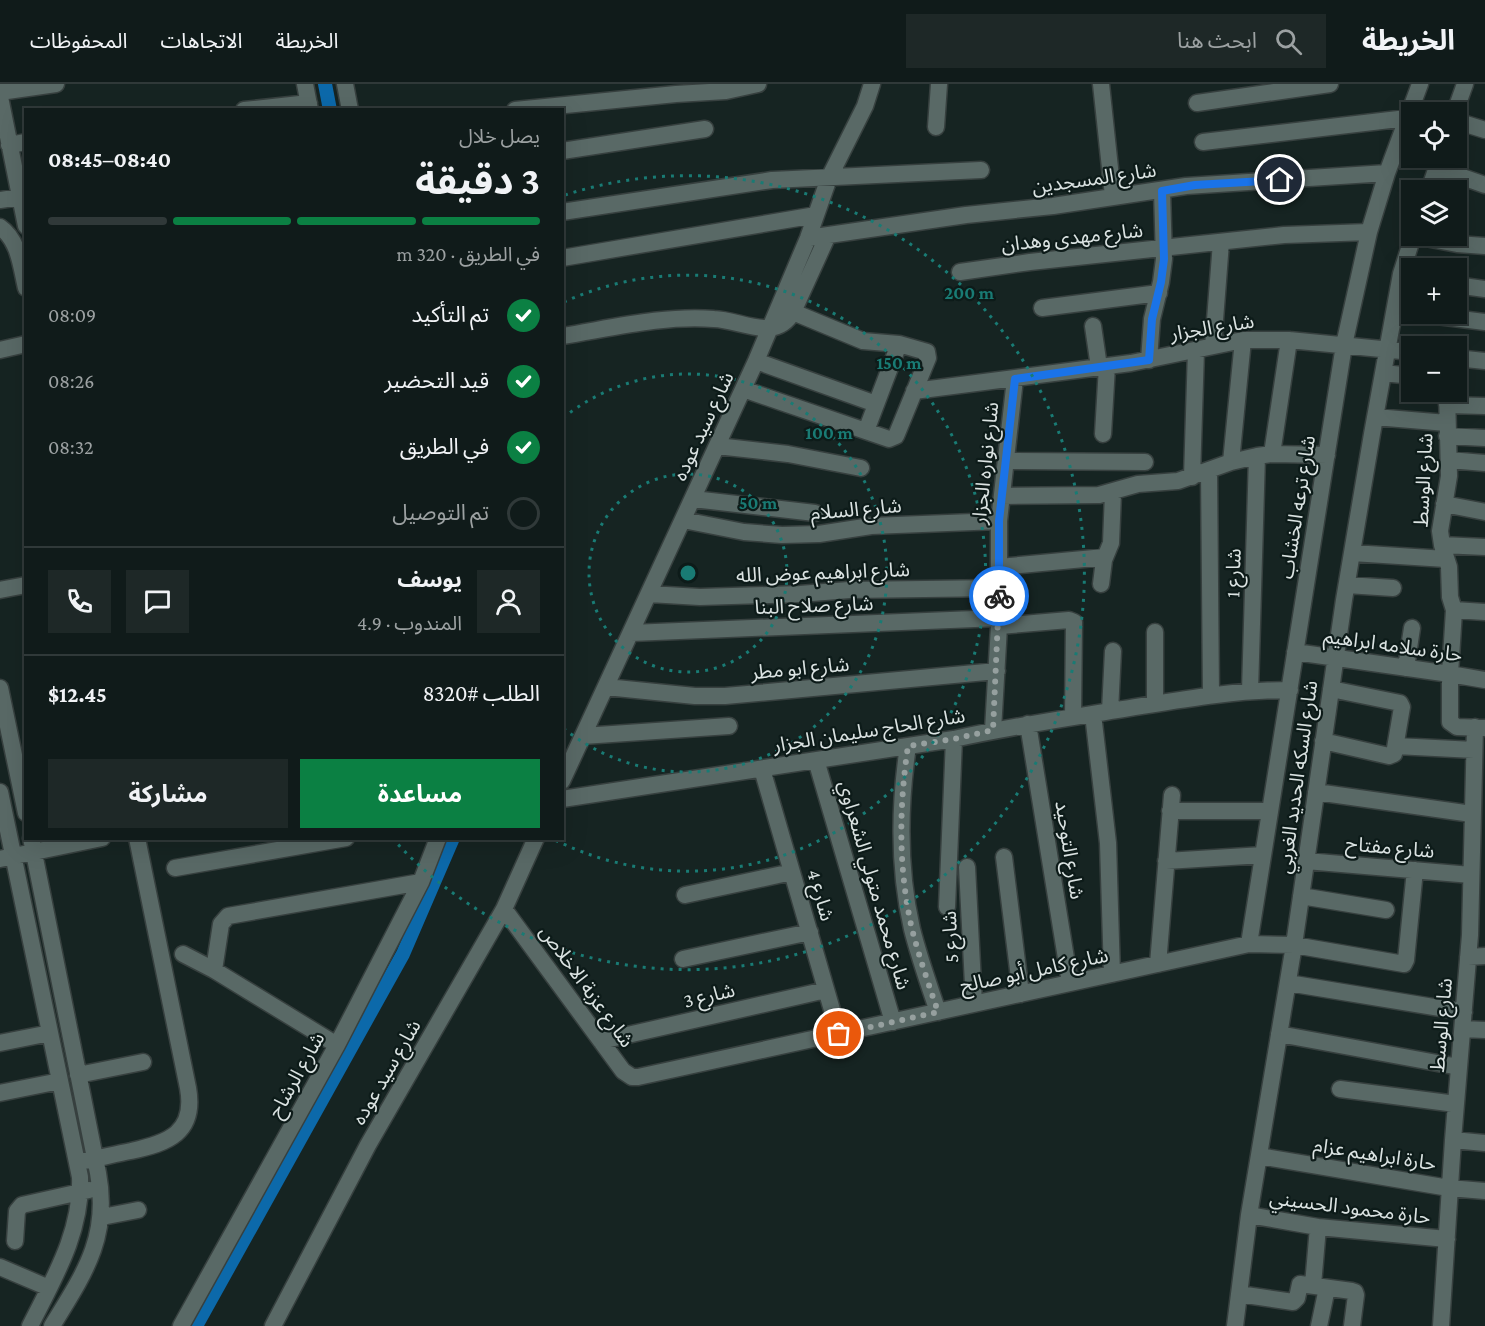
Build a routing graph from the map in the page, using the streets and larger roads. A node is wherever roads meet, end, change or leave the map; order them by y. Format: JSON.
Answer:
{"nodes":[{"id":1,"x":56,"y":84,"type":"edge"},
{"id":2,"x":305,"y":84,"type":"edge"},
{"id":3,"x":345,"y":84,"type":"edge"},
{"id":4,"x":758,"y":84,"type":"edge"},
{"id":5,"x":873,"y":84,"type":"edge"},
{"id":6,"x":939,"y":84,"type":"edge"},
{"id":7,"x":1101,"y":84,"type":"edge"},
{"id":8,"x":1330,"y":84,"type":"edge"},
{"id":9,"x":1420,"y":84,"type":"edge"},
{"id":10,"x":1465,"y":84,"type":"edge"},
{"id":11,"x":0,"y":92,"type":"edge"},
{"id":12,"x":0,"y":97,"type":"edge"},
{"id":13,"x":1417,"y":102,"type":"edge"},
{"id":14,"x":1459,"y":102,"type":"edge"},
{"id":15,"x":1197,"y":103,"type":"dead end"},
{"id":16,"x":310,"y":106,"type":"edge"},
{"id":17,"x":277,"y":108,"type":"edge"},
{"id":18,"x":350,"y":108,"type":"edge"},
{"id":19,"x":534,"y":108,"type":"edge"},
{"id":20,"x":1401,"y":115,"type":"edge"},
{"id":21,"x":1467,"y":124,"type":"edge"},
{"id":22,"x":936,"y":128,"type":"dead end"},
{"id":23,"x":705,"y":129,"type":"dead end"},
{"id":24,"x":1485,"y":130,"type":"edge"},
{"id":25,"x":1203,"y":142,"type":"dead end"},
{"id":26,"x":1401,"y":143,"type":"edge"},
{"id":27,"x":17,"y":144,"type":"edge"},
{"id":28,"x":564,"y":151,"type":"edge"},
{"id":29,"x":1449,"y":168,"type":"edge"},
{"id":30,"x":981,"y":170,"type":"dead end"},
{"id":31,"x":1387,"y":173,"type":"junction"},
{"id":32,"x":829,"y":178,"type":"junction"},
{"id":33,"x":1485,"y":185,"type":"edge"},
{"id":34,"x":1162,"y":191,"type":"junction"},
{"id":35,"x":23,"y":196,"type":"edge"},
{"id":36,"x":1113,"y":196,"type":"junction"},
{"id":37,"x":0,"y":200,"type":"edge"},
{"id":38,"x":564,"y":212,"type":"edge"},
{"id":39,"x":816,"y":215,"type":"junction"},
{"id":40,"x":0,"y":227,"type":"edge"},
{"id":41,"x":1369,"y":232,"type":"junction"},
{"id":42,"x":828,"y":235,"type":"junction"},
{"id":43,"x":808,"y":238,"type":"junction"},
{"id":44,"x":1221,"y":242,"type":"junction"},
{"id":45,"x":1467,"y":245,"type":"edge"},
{"id":46,"x":1485,"y":246,"type":"edge"},
{"id":47,"x":1165,"y":248,"type":"junction"},
{"id":48,"x":564,"y":258,"type":"edge"},
{"id":49,"x":960,"y":272,"type":"dead end"},
{"id":50,"x":24,"y":279,"type":"edge"},
{"id":51,"x":1467,"y":287,"type":"edge"},
{"id":52,"x":1485,"y":289,"type":"edge"},
{"id":53,"x":1401,"y":290,"type":"edge"},
{"id":54,"x":1159,"y":294,"type":"junction"},
{"id":55,"x":1042,"y":308,"type":"dead end"},
{"id":56,"x":1394,"y":310,"type":"junction"},
{"id":57,"x":1401,"y":311,"type":"edge"},
{"id":58,"x":793,"y":312,"type":"junction"},
{"id":59,"x":1467,"y":320,"type":"edge"},
{"id":60,"x":1485,"y":322,"type":"edge"},
{"id":61,"x":1093,"y":326,"type":"dead end"},
{"id":62,"x":769,"y":330,"type":"junction"},
{"id":63,"x":564,"y":336,"type":"edge"},
{"id":64,"x":1243,"y":340,"type":"junction"},
{"id":65,"x":1289,"y":340,"type":"junction"},
{"id":66,"x":24,"y":344,"type":"edge"},
{"id":67,"x":899,"y":344,"type":"junction"},
{"id":68,"x":1344,"y":345,"type":"junction"},
{"id":69,"x":1213,"y":346,"type":"junction"},
{"id":70,"x":1387,"y":349,"type":"junction"},
{"id":71,"x":0,"y":350,"type":"edge"},
{"id":72,"x":1196,"y":350,"type":"junction"},
{"id":73,"x":1401,"y":351,"type":"edge"},
{"id":74,"x":1467,"y":359,"type":"edge"},
{"id":75,"x":1149,"y":360,"type":"junction"},
{"id":76,"x":756,"y":361,"type":"junction"},
{"id":77,"x":1485,"y":361,"type":"edge"},
{"id":78,"x":1103,"y":367,"type":"junction"},
{"id":79,"x":1383,"y":373,"type":"junction"},
{"id":80,"x":1401,"y":375,"type":"edge"},
{"id":81,"x":1015,"y":379,"type":"junction"},
{"id":82,"x":744,"y":389,"type":"junction"},
{"id":83,"x":914,"y":391,"type":"junction"},
{"id":84,"x":1447,"y":402,"type":"edge"},
{"id":85,"x":1466,"y":402,"type":"edge"},
{"id":86,"x":876,"y":404,"type":"junction"},
{"id":87,"x":1485,"y":406,"type":"edge"},
{"id":88,"x":1375,"y":417,"type":"junction"},
{"id":89,"x":1447,"y":429,"type":"junction"},
{"id":90,"x":866,"y":431,"type":"junction"},
{"id":91,"x":1103,"y":434,"type":"dead end"},
{"id":92,"x":1485,"y":438,"type":"edge"},
{"id":93,"x":717,"y":446,"type":"junction"},
{"id":94,"x":1264,"y":455,"type":"junction"},
{"id":95,"x":1327,"y":455,"type":"junction"},
{"id":96,"x":1449,"y":460,"type":"junction"},
{"id":97,"x":1006,"y":461,"type":"junction"},
{"id":98,"x":1145,"y":462,"type":"dead end"},
{"id":99,"x":1231,"y":462,"type":"junction"},
{"id":100,"x":1485,"y":463,"type":"edge"},
{"id":101,"x":861,"y":468,"type":"dead end"},
{"id":102,"x":1209,"y":470,"type":"junction"},
{"id":103,"x":1192,"y":477,"type":"junction"},
{"id":104,"x":1113,"y":493,"type":"junction"},
{"id":105,"x":1002,"y":496,"type":"junction"},
{"id":106,"x":693,"y":499,"type":"junction"},
{"id":107,"x":1444,"y":504,"type":"junction"},
{"id":108,"x":1485,"y":512,"type":"edge"},
{"id":109,"x":815,"y":513,"type":"dead end"},
{"id":110,"x":683,"y":520,"type":"junction"},
{"id":111,"x":999,"y":521,"type":"junction"},
{"id":112,"x":1485,"y":547,"type":"edge"},
{"id":113,"x":1444,"y":552,"type":"junction"},
{"id":114,"x":1352,"y":553,"type":"junction"},
{"id":115,"x":1105,"y":557,"type":"junction"},
{"id":116,"x":999,"y":567,"type":"junction"},
{"id":117,"x":1101,"y":584,"type":"dead end"},
{"id":118,"x":24,"y":585,"type":"edge"},
{"id":119,"x":1347,"y":585,"type":"junction"},
{"id":120,"x":999,"y":588,"type":"junction"},
{"id":121,"x":1393,"y":588,"type":"dead end"},
{"id":122,"x":0,"y":590,"type":"edge"},
{"id":123,"x":649,"y":594,"type":"junction"},
{"id":124,"x":1454,"y":610,"type":"junction"},
{"id":125,"x":1485,"y":612,"type":"edge"},
{"id":126,"x":999,"y":622,"type":"junction"},
{"id":127,"x":1412,"y":628,"type":"dead end"},
{"id":128,"x":1155,"y":632,"type":"dead end"},
{"id":129,"x":631,"y":633,"type":"junction"},
{"id":130,"x":1113,"y":651,"type":"dead end"},
{"id":131,"x":1295,"y":652,"type":"junction"},
{"id":132,"x":1336,"y":658,"type":"junction"},
{"id":133,"x":1406,"y":668,"type":"junction"},
{"id":134,"x":997,"y":671,"type":"junction"},
{"id":135,"x":1450,"y":674,"type":"junction"},
{"id":136,"x":1485,"y":680,"type":"edge"},
{"id":137,"x":606,"y":687,"type":"junction"},
{"id":138,"x":0,"y":688,"type":"edge"},
{"id":139,"x":1331,"y":688,"type":"junction"},
{"id":140,"x":1290,"y":690,"type":"junction"},
{"id":141,"x":1250,"y":691,"type":"junction"},
{"id":142,"x":1211,"y":695,"type":"junction"},
{"id":143,"x":1155,"y":704,"type":"junction"},
{"id":144,"x":1110,"y":711,"type":"junction"},
{"id":145,"x":1093,"y":714,"type":"junction"},
{"id":146,"x":1072,"y":717,"type":"junction"},
{"id":147,"x":1028,"y":724,"type":"junction"},
{"id":148,"x":729,"y":726,"type":"dead end"},
{"id":149,"x":1480,"y":727,"type":"edge"},
{"id":150,"x":993,"y":730,"type":"junction"},
{"id":151,"x":583,"y":736,"type":"junction"},
{"id":152,"x":954,"y":739,"type":"junction"},
{"id":153,"x":1323,"y":741,"type":"junction"},
{"id":154,"x":908,"y":746,"type":"junction"},
{"id":155,"x":1396,"y":746,"type":"junction"},
{"id":156,"x":1474,"y":750,"type":"junction"},
{"id":157,"x":816,"y":760,"type":"junction"},
{"id":158,"x":762,"y":769,"type":"junction"},
{"id":159,"x":14,"y":770,"type":"edge"},
{"id":160,"x":564,"y":777,"type":"edge"},
{"id":161,"x":0,"y":792,"type":"edge"},
{"id":162,"x":1316,"y":792,"type":"junction"},
{"id":163,"x":564,"y":799,"type":"edge"},
{"id":164,"x":24,"y":806,"type":"edge"},
{"id":165,"x":1270,"y":811,"type":"junction"},
{"id":166,"x":1472,"y":814,"type":"junction"},
{"id":167,"x":82,"y":840,"type":"edge"},
{"id":168,"x":138,"y":840,"type":"edge"},
{"id":169,"x":335,"y":840,"type":"edge"},
{"id":170,"x":437,"y":840,"type":"edge"},
{"id":171,"x":535,"y":840,"type":"edge"},
{"id":172,"x":32,"y":845,"type":"edge"},
{"id":173,"x":1478,"y":849,"type":"edge"},
{"id":174,"x":1263,"y":855,"type":"junction"},
{"id":175,"x":1004,"y":857,"type":"dead end"},
{"id":176,"x":6,"y":858,"type":"edge"},
{"id":177,"x":1166,"y":861,"type":"junction"},
{"id":178,"x":1306,"y":861,"type":"junction"},
{"id":179,"x":967,"y":867,"type":"dead end"},
{"id":180,"x":174,"y":868,"type":"dead end"},
{"id":181,"x":1415,"y":870,"type":"junction"},
{"id":182,"x":792,"y":872,"type":"junction"},
{"id":183,"x":1471,"y":875,"type":"junction"},
{"id":184,"x":421,"y":882,"type":"junction"},
{"id":185,"x":685,"y":895,"type":"dead end"},
{"id":186,"x":1301,"y":896,"type":"junction"},
{"id":187,"x":947,"y":907,"type":"dead end"},
{"id":188,"x":504,"y":909,"type":"junction"},
{"id":189,"x":1386,"y":910,"type":"dead end"},
{"id":190,"x":810,"y":932,"type":"junction"},
{"id":191,"x":1249,"y":944,"type":"junction"},
{"id":192,"x":1294,"y":945,"type":"junction"},
{"id":193,"x":183,"y":954,"type":"dead end"},
{"id":194,"x":1477,"y":956,"type":"edge"},
{"id":195,"x":683,"y":959,"type":"dead end"},
{"id":196,"x":1158,"y":964,"type":"junction"},
{"id":197,"x":214,"y":970,"type":"junction"},
{"id":198,"x":1112,"y":974,"type":"junction"},
{"id":199,"x":1070,"y":983,"type":"junction"},
{"id":200,"x":1288,"y":983,"type":"junction"},
{"id":201,"x":826,"y":990,"type":"junction"},
{"id":202,"x":1021,"y":994,"type":"junction"},
{"id":203,"x":974,"y":1004,"type":"junction"},
{"id":204,"x":938,"y":1012,"type":"junction"},
{"id":205,"x":1463,"y":1021,"type":"junction"},
{"id":206,"x":893,"y":1022,"type":"junction"},
{"id":207,"x":1485,"y":1030,"type":"edge"},
{"id":208,"x":50,"y":1033,"type":"junction"},
{"id":209,"x":839,"y":1034,"type":"junction"},
{"id":210,"x":1279,"y":1034,"type":"junction"},
{"id":211,"x":601,"y":1041,"type":"junction"},
{"id":212,"x":0,"y":1043,"type":"edge"},
{"id":213,"x":337,"y":1045,"type":"junction"},
{"id":214,"x":143,"y":1062,"type":"dead end"},
{"id":215,"x":1459,"y":1068,"type":"junction"},
{"id":216,"x":78,"y":1075,"type":"junction"},
{"id":217,"x":643,"y":1077,"type":"joint"},
{"id":218,"x":60,"y":1081,"type":"junction"},
{"id":219,"x":1340,"y":1089,"type":"dead end"},
{"id":220,"x":0,"y":1093,"type":"edge"},
{"id":221,"x":1456,"y":1104,"type":"junction"},
{"id":222,"x":1453,"y":1140,"type":"junction"},
{"id":223,"x":1485,"y":1143,"type":"edge"},
{"id":224,"x":1259,"y":1156,"type":"junction"},
{"id":225,"x":95,"y":1159,"type":"junction"},
{"id":226,"x":78,"y":1163,"type":"junction"},
{"id":227,"x":101,"y":1187,"type":"junction"},
{"id":228,"x":1449,"y":1188,"type":"junction"},
{"id":229,"x":80,"y":1191,"type":"junction"},
{"id":230,"x":1485,"y":1191,"type":"edge"},
{"id":231,"x":138,"y":1209,"type":"dead end"},
{"id":232,"x":1249,"y":1215,"type":"junction"},
{"id":233,"x":102,"y":1217,"type":"junction"},
{"id":234,"x":75,"y":1226,"type":"junction"},
{"id":235,"x":1318,"y":1227,"type":"junction"},
{"id":236,"x":99,"y":1235,"type":"junction"},
{"id":237,"x":1447,"y":1239,"type":"junction"},
{"id":238,"x":15,"y":1241,"type":"dead end"},
{"id":239,"x":0,"y":1267,"type":"edge"},
{"id":240,"x":58,"y":1269,"type":"junction"},
{"id":241,"x":79,"y":1282,"type":"junction"},
{"id":242,"x":1320,"y":1286,"type":"junction"},
{"id":243,"x":49,"y":1288,"type":"junction"},
{"id":244,"x":1239,"y":1294,"type":"junction"},
{"id":245,"x":30,"y":1326,"type":"edge"},
{"id":246,"x":52,"y":1326,"type":"edge"},
{"id":247,"x":181,"y":1326,"type":"edge"},
{"id":248,"x":273,"y":1326,"type":"edge"},
{"id":249,"x":1235,"y":1326,"type":"edge"},
{"id":250,"x":1319,"y":1326,"type":"edge"},
{"id":251,"x":1352,"y":1326,"type":"edge"},
{"id":252,"x":1441,"y":1326,"type":"edge"}],
"edges":[{"from":1,"to":11,"type":"street"},
{"from":2,"to":16,"type":"street"},
{"from":3,"to":18,"type":"street"},
{"from":4,"to":19,"type":"street"},
{"from":5,"to":32,"type":"street","name":"شارع سيد عوده"},
{"from":6,"to":22,"type":"street"},
{"from":7,"to":36,"type":"street"},
{"from":8,"to":15,"type":"street"},
{"from":9,"to":13,"type":"street","name":"شارع ترعه الخشاب"},
{"from":10,"to":14,"type":"street"},
{"from":12,"to":27,"type":"street"},
{"from":16,"to":17,"type":"street"},
{"from":20,"to":25,"type":"street"},
{"from":21,"to":24,"type":"street"},
{"from":23,"to":28,"type":"street"},
{"from":26,"to":31,"type":"street","name":"شارع ترعه الخشاب"},
{"from":27,"to":35,"type":"street"},
{"from":29,"to":33,"type":"street"},
{"from":30,"to":32,"type":"street"},
{"from":31,"to":34,"type":"street","name":"شارع المسجدين"},
{"from":31,"to":41,"type":"street","name":"شارع ترعه الخشاب"},
{"from":32,"to":38,"type":"street"},
{"from":32,"to":39,"type":"street","name":"شارع سيد عوده"},
{"from":34,"to":36,"type":"street","name":"شارع المسجدين"},
{"from":34,"to":47,"type":"street"},
{"from":35,"to":37,"type":"street"},
{"from":36,"to":42,"type":"street","name":"شارع المسجدين"},
{"from":39,"to":43,"type":"street","name":"شارع سيد عوده"},
{"from":39,"to":48,"type":"street"},
{"from":40,"to":50,"type":"street"},
{"from":41,"to":44,"type":"street","name":"شارع مهدى وهدان"},
{"from":41,"to":68,"type":"street","name":"شارع ترعه الخشاب"},
{"from":42,"to":43,"type":"street","name":"شارع المسجدين"},
{"from":42,"to":58,"type":"street"},
{"from":43,"to":62,"type":"street","name":"شارع سيد عوده"},
{"from":44,"to":47,"type":"street","name":"شارع مهدى وهدان"},
{"from":44,"to":69,"type":"street"},
{"from":45,"to":46,"type":"street"},
{"from":47,"to":49,"type":"street","name":"شارع مهدى وهدان"},
{"from":47,"to":54,"type":"street"},
{"from":51,"to":52,"type":"street"},
{"from":53,"to":56,"type":"street","name":"شارع السكه الحديد الغربي"},
{"from":54,"to":55,"type":"street"},
{"from":54,"to":75,"type":"street"},
{"from":56,"to":57,"type":"street"},
{"from":56,"to":70,"type":"street","name":"شارع السكه الحديد الغربي"},
{"from":58,"to":62,"type":"street"},
{"from":58,"to":67,"type":"street"},
{"from":59,"to":60,"type":"street"},
{"from":61,"to":78,"type":"street"},
{"from":62,"to":63,"type":"street"},
{"from":62,"to":76,"type":"street","name":"شارع سيد عوده"},
{"from":64,"to":65,"type":"street","name":"شارع الجزار"},
{"from":64,"to":69,"type":"street","name":"شارع الجزار"},
{"from":64,"to":99,"type":"street"},
{"from":65,"to":68,"type":"street","name":"شارع الجزار"},
{"from":65,"to":94,"type":"street","name":"شارع 1"},
{"from":66,"to":71,"type":"street"},
{"from":67,"to":83,"type":"street"},
{"from":67,"to":86,"type":"street"},
{"from":68,"to":70,"type":"street","name":"شارع الجزار"},
{"from":68,"to":95,"type":"street","name":"شارع ترعه الخشاب"},
{"from":69,"to":72,"type":"street","name":"شارع الجزار"},
{"from":70,"to":73,"type":"street","name":"شارع الجزار"},
{"from":70,"to":79,"type":"street","name":"شارع السكه الحديد الغربي"},
{"from":72,"to":75,"type":"street","name":"شارع الجزار"},
{"from":72,"to":103,"type":"street"},
{"from":74,"to":77,"type":"street"},
{"from":75,"to":78,"type":"street","name":"شارع الجزار"},
{"from":76,"to":82,"type":"street","name":"شارع سيد عوده"},
{"from":76,"to":86,"type":"street"},
{"from":78,"to":81,"type":"street","name":"شارع الجزار"},
{"from":78,"to":91,"type":"street"},
{"from":79,"to":80,"type":"street"},
{"from":79,"to":88,"type":"street","name":"شارع السكه الحديد الغربي"},
{"from":81,"to":83,"type":"street","name":"شارع الجزار"},
{"from":81,"to":97,"type":"street","name":"شارع نواره الجزار"},
{"from":82,"to":90,"type":"street"},
{"from":82,"to":93,"type":"street","name":"شارع سيد عوده"},
{"from":83,"to":90,"type":"street"},
{"from":84,"to":89,"type":"street","name":"شارع الوسط"},
{"from":85,"to":87,"type":"street"},
{"from":86,"to":90,"type":"street"},
{"from":88,"to":89,"type":"street"},
{"from":88,"to":114,"type":"street","name":"شارع السكه الحديد الغربي"},
{"from":89,"to":92,"type":"street"},
{"from":89,"to":96,"type":"street","name":"شارع الوسط"},
{"from":93,"to":101,"type":"street"},
{"from":93,"to":106,"type":"street","name":"شارع سيد عوده"},
{"from":94,"to":95,"type":"street"},
{"from":94,"to":99,"type":"street"},
{"from":94,"to":141,"type":"street","name":"شارع 1"},
{"from":95,"to":131,"type":"street","name":"شارع ترعه الخشاب"},
{"from":96,"to":100,"type":"street"},
{"from":96,"to":107,"type":"street","name":"شارع الوسط"},
{"from":97,"to":98,"type":"street"},
{"from":97,"to":105,"type":"street","name":"شارع نواره الجزار"},
{"from":99,"to":102,"type":"street"},
{"from":102,"to":103,"type":"street"},
{"from":102,"to":142,"type":"street"},
{"from":103,"to":104,"type":"street"},
{"from":104,"to":105,"type":"street"},
{"from":104,"to":115,"type":"street"},
{"from":105,"to":111,"type":"street","name":"شارع نواره الجزار"},
{"from":106,"to":109,"type":"street"},
{"from":106,"to":110,"type":"street","name":"شارع سيد عوده"},
{"from":107,"to":108,"type":"street"},
{"from":107,"to":113,"type":"street","name":"شارع الوسط"},
{"from":110,"to":111,"type":"street","name":"شارع السلام"},
{"from":110,"to":123,"type":"street","name":"شارع سيد عوده"},
{"from":111,"to":116,"type":"street","name":"شارع نواره الجزار"},
{"from":112,"to":113,"type":"street"},
{"from":113,"to":114,"type":"street"},
{"from":113,"to":124,"type":"street","name":"شارع الوسط"},
{"from":114,"to":119,"type":"street","name":"شارع السكه الحديد الغربي"},
{"from":115,"to":116,"type":"street"},
{"from":115,"to":117,"type":"street"},
{"from":116,"to":120,"type":"street","name":"شارع نواره الجزار"},
{"from":118,"to":122,"type":"street"},
{"from":119,"to":121,"type":"street"},
{"from":119,"to":132,"type":"street","name":"شارع السكه الحديد الغربي"},
{"from":120,"to":123,"type":"street","name":"شارع ابراهيم عوض الله"},
{"from":120,"to":126,"type":"street","name":"شارع نواره الجزار"},
{"from":123,"to":129,"type":"street","name":"شارع سيد عوده"},
{"from":124,"to":125,"type":"street"},
{"from":124,"to":135,"type":"street","name":"شارع الوسط"},
{"from":126,"to":129,"type":"street","name":"شارع صلاح البنا"},
{"from":126,"to":134,"type":"street","name":"شارع نواره الجزار"},
{"from":126,"to":146,"type":"street","name":"شارع صلاح البنا"},
{"from":127,"to":133,"type":"street"},
{"from":128,"to":143,"type":"street"},
{"from":129,"to":137,"type":"street","name":"شارع سيد عوده"},
{"from":130,"to":144,"type":"street"},
{"from":131,"to":132,"type":"street","name":"حارة سلامه ابراهيم"},
{"from":131,"to":140,"type":"street","name":"شارع ترعه الخشاب"},
{"from":132,"to":133,"type":"street","name":"حارة سلامه ابراهيم"},
{"from":132,"to":139,"type":"street","name":"شارع السكه الحديد الغربي"},
{"from":133,"to":135,"type":"street","name":"حارة سلامه ابراهيم"},
{"from":134,"to":137,"type":"street","name":"شارع ابو مطر"},
{"from":134,"to":150,"type":"street","name":"شارع نواره الجزار"},
{"from":135,"to":136,"type":"street","name":"حارة سلامه ابراهيم"},
{"from":135,"to":149,"type":"street","name":"شارع الوسط"},
{"from":137,"to":151,"type":"street","name":"شارع سيد عوده"},
{"from":138,"to":159,"type":"street"},
{"from":139,"to":153,"type":"street","name":"شارع السكه الحديد الغربي"},
{"from":139,"to":155,"type":"street"},
{"from":140,"to":141,"type":"street","name":"شارع الحاج سليمان الجزار"},
{"from":140,"to":165,"type":"street","name":"شارع ترعه الخشاب"},
{"from":141,"to":142,"type":"street","name":"شارع الحاج سليمان الجزار"},
{"from":142,"to":143,"type":"street","name":"شارع الحاج سليمان الجزار"},
{"from":143,"to":144,"type":"street","name":"شارع الحاج سليمان الجزار"},
{"from":144,"to":145,"type":"street","name":"شارع الحاج سليمان الجزار"},
{"from":145,"to":146,"type":"street","name":"شارع الحاج سليمان الجزار"},
{"from":145,"to":198,"type":"street"},
{"from":146,"to":147,"type":"street","name":"شارع الحاج سليمان الجزار"},
{"from":147,"to":150,"type":"street","name":"شارع الحاج سليمان الجزار"},
{"from":147,"to":199,"type":"street","name":"شارع التوحيد"},
{"from":148,"to":151,"type":"street"},
{"from":149,"to":156,"type":"street","name":"شارع الوسط"},
{"from":150,"to":152,"type":"street","name":"شارع الحاج سليمان الجزار"},
{"from":151,"to":160,"type":"street","name":"شارع سيد عوده"},
{"from":152,"to":154,"type":"street","name":"شارع الحاج سليمان الجزار"},
{"from":152,"to":187,"type":"street"},
{"from":153,"to":155,"type":"street"},
{"from":153,"to":162,"type":"street","name":"شارع السكه الحديد الغربي"},
{"from":154,"to":157,"type":"street","name":"شارع الحاج سليمان الجزار"},
{"from":154,"to":204,"type":"street"},
{"from":155,"to":156,"type":"street"},
{"from":156,"to":166,"type":"street","name":"شارع الوسط"},
{"from":157,"to":158,"type":"street","name":"شارع الحاج سليمان الجزار"},
{"from":157,"to":206,"type":"street","name":"شارع محمد متولي الشعراوي"},
{"from":158,"to":163,"type":"street","name":"شارع الحاج سليمان الجزار"},
{"from":158,"to":182,"type":"street","name":"شارع 4"},
{"from":159,"to":164,"type":"street"},
{"from":161,"to":176,"type":"street"},
{"from":162,"to":166,"type":"street"},
{"from":162,"to":178,"type":"street","name":"شارع السكه الحديد الغربي"},
{"from":165,"to":174,"type":"street","name":"شارع ترعه الخشاب"},
{"from":165,"to":177,"type":"street"},
{"from":166,"to":173,"type":"street","name":"شارع الوسط"},
{"from":167,"to":172,"type":"street"},
{"from":168,"to":225,"type":"street"},
{"from":169,"to":180,"type":"street"},
{"from":170,"to":184,"type":"street","name":"شارع الرشاح"},
{"from":171,"to":188,"type":"street","name":"شارع سيد عوده"},
{"from":172,"to":176,"type":"street"},
{"from":172,"to":216,"type":"street"},
{"from":173,"to":183,"type":"street","name":"شارع الوسط"},
{"from":174,"to":177,"type":"street"},
{"from":174,"to":191,"type":"street","name":"شارع ترعه الخشاب"},
{"from":175,"to":202,"type":"street"},
{"from":176,"to":208,"type":"street"},
{"from":177,"to":196,"type":"street"},
{"from":178,"to":181,"type":"street","name":"شارع مفتاح"},
{"from":178,"to":186,"type":"street","name":"شارع السكه الحديد الغربي"},
{"from":179,"to":203,"type":"street","name":"شارع 5"},
{"from":181,"to":183,"type":"street","name":"شارع مفتاح"},
{"from":181,"to":192,"type":"street","name":"شارع كامل أبو صالح"},
{"from":182,"to":185,"type":"street"},
{"from":182,"to":190,"type":"street","name":"شارع 4"},
{"from":183,"to":194,"type":"street","name":"شارع الوسط"},
{"from":184,"to":197,"type":"street"},
{"from":184,"to":213,"type":"street","name":"شارع الرشاح"},
{"from":186,"to":189,"type":"street"},
{"from":186,"to":192,"type":"street","name":"شارع السكه الحديد الغربي"},
{"from":188,"to":211,"type":"street","name":"شارع عزبة الاخلاص"},
{"from":188,"to":248,"type":"street","name":"شارع سيد عوده"},
{"from":190,"to":195,"type":"street"},
{"from":190,"to":201,"type":"street","name":"شارع 4"},
{"from":191,"to":192,"type":"street","name":"شارع كامل أبو صالح"},
{"from":191,"to":196,"type":"street","name":"شارع كامل أبو صالح"},
{"from":192,"to":200,"type":"street","name":"شارع السكه الحديد الغربي"},
{"from":193,"to":197,"type":"street"},
{"from":194,"to":205,"type":"street","name":"شارع الوسط"},
{"from":196,"to":198,"type":"street","name":"شارع كامل أبو صالح"},
{"from":197,"to":213,"type":"street"},
{"from":198,"to":199,"type":"street","name":"شارع كامل أبو صالح"},
{"from":199,"to":202,"type":"street","name":"شارع كامل أبو صالح"},
{"from":200,"to":205,"type":"street"},
{"from":200,"to":210,"type":"street","name":"شارع السكه الحديد الغربي"},
{"from":201,"to":209,"type":"street","name":"شارع 4"},
{"from":201,"to":211,"type":"street","name":"شارع 3"},
{"from":202,"to":203,"type":"street","name":"شارع كامل أبو صالح"},
{"from":203,"to":204,"type":"street","name":"شارع كامل أبو صالح"},
{"from":204,"to":206,"type":"street","name":"شارع كامل أبو صالح"},
{"from":205,"to":207,"type":"street"},
{"from":205,"to":215,"type":"street","name":"شارع الوسط"},
{"from":206,"to":209,"type":"street","name":"شارع كامل أبو صالح"},
{"from":208,"to":212,"type":"street"},
{"from":208,"to":218,"type":"street"},
{"from":209,"to":217,"type":"street","name":"شارع كامل أبو صالح"},
{"from":210,"to":215,"type":"street"},
{"from":210,"to":224,"type":"street","name":"شارع السكه الحديد الغربي"},
{"from":211,"to":217,"type":"street","name":"شارع عزبة الاخلاص"},
{"from":213,"to":247,"type":"street","name":"شارع الرشاح"},
{"from":214,"to":216,"type":"street"},
{"from":215,"to":221,"type":"street","name":"شارع الوسط"},
{"from":216,"to":225,"type":"street"},
{"from":218,"to":220,"type":"street"},
{"from":218,"to":226,"type":"street"},
{"from":219,"to":221,"type":"street"},
{"from":221,"to":222,"type":"street","name":"شارع الوسط"},
{"from":222,"to":223,"type":"street"},
{"from":222,"to":228,"type":"street","name":"شارع الوسط"},
{"from":224,"to":228,"type":"street","name":"حارة ابراهيم عزام"},
{"from":224,"to":232,"type":"street","name":"شارع السكه الحديد الغربي"},
{"from":225,"to":226,"type":"street"},
{"from":225,"to":227,"type":"street"},
{"from":226,"to":229,"type":"street"},
{"from":227,"to":229,"type":"street"},
{"from":227,"to":233,"type":"street"},
{"from":228,"to":230,"type":"street","name":"حارة ابراهيم عزام"},
{"from":228,"to":237,"type":"street","name":"شارع الوسط"},
{"from":229,"to":234,"type":"street"},
{"from":229,"to":238,"type":"street"},
{"from":231,"to":233,"type":"street"},
{"from":232,"to":235,"type":"street","name":"حارة محمود الحسيني"},
{"from":232,"to":244,"type":"street","name":"شارع السكه الحديد الغربي"},
{"from":233,"to":236,"type":"street"},
{"from":234,"to":236,"type":"street"},
{"from":234,"to":240,"type":"street"},
{"from":235,"to":237,"type":"street","name":"حارة محمود الحسيني"},
{"from":235,"to":242,"type":"street"},
{"from":236,"to":241,"type":"street"},
{"from":237,"to":252,"type":"street","name":"شارع الوسط"},
{"from":239,"to":243,"type":"street"},
{"from":240,"to":241,"type":"street"},
{"from":240,"to":243,"type":"street"},
{"from":241,"to":246,"type":"street"},
{"from":242,"to":244,"type":"street"},
{"from":242,"to":250,"type":"street"},
{"from":242,"to":251,"type":"street"},
{"from":243,"to":245,"type":"street"},
{"from":244,"to":249,"type":"street","name":"شارع السكه الحديد الغربي"}]}
